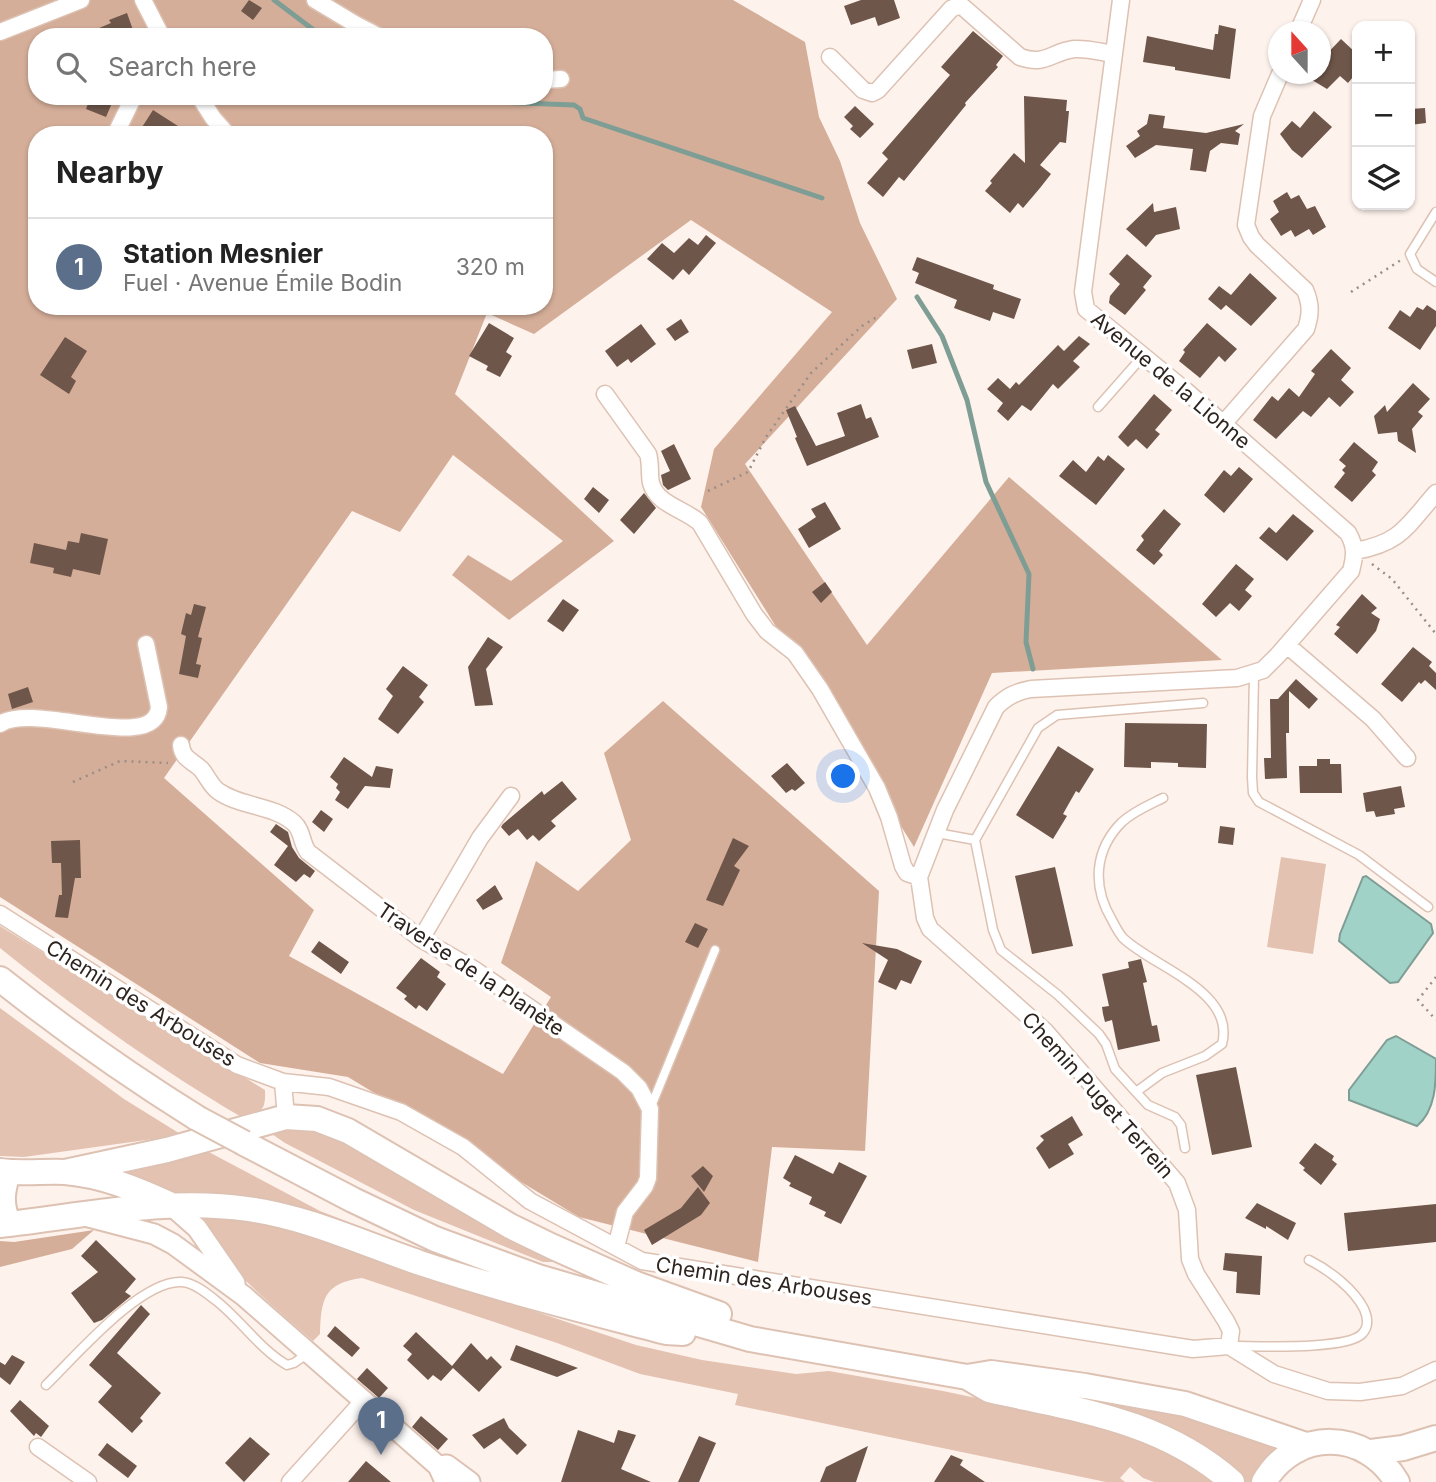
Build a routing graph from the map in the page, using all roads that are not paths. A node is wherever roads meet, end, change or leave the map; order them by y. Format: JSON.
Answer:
{"nodes":[{"id":1,"x":81,"y":0,"type":"edge"},
{"id":2,"x":143,"y":0,"type":"edge"},
{"id":3,"x":315,"y":0,"type":"edge"},
{"id":4,"x":1121,"y":0,"type":"edge"},
{"id":5,"x":1312,"y":0,"type":"edge"},
{"id":6,"x":1303,"y":21,"type":"edge"},
{"id":7,"x":157,"y":28,"type":"edge"},
{"id":8,"x":363,"y":28,"type":"edge"},
{"id":9,"x":0,"y":32,"type":"edge"},
{"id":10,"x":1114,"y":54,"type":"junction"},
{"id":11,"x":830,"y":57,"type":"dead end"},
{"id":12,"x":1276,"y":84,"type":"edge"},
{"id":13,"x":130,"y":105,"type":"edge"},
{"id":14,"x":205,"y":105,"type":"edge"},
{"id":15,"x":119,"y":126,"type":"edge"},
{"id":16,"x":220,"y":126,"type":"edge"},
{"id":17,"x":1436,"y":212,"type":"edge"},
{"id":18,"x":1436,"y":282,"type":"edge"},
{"id":19,"x":1143,"y":356,"type":"junction"},
{"id":20,"x":605,"y":394,"type":"dead end"},
{"id":21,"x":1098,"y":407,"type":"dead end"},
{"id":22,"x":1223,"y":424,"type":"junction"},
{"id":23,"x":1436,"y":493,"type":"edge"},
{"id":24,"x":1355,"y":551,"type":"junction"},
{"id":25,"x":146,"y":644,"type":"dead end"},
{"id":26,"x":1287,"y":645,"type":"junction"},
{"id":27,"x":1254,"y":675,"type":"junction"},
{"id":28,"x":1203,"y":703,"type":"dead end"},
{"id":29,"x":0,"y":724,"type":"edge"},
{"id":30,"x":183,"y":751,"type":"road end"},
{"id":31,"x":1407,"y":758,"type":"dead end"},
{"id":32,"x":511,"y":796,"type":"dead end"},
{"id":33,"x":1163,"y":798,"type":"dead end"},
{"id":34,"x":936,"y":833,"type":"junction"},
{"id":35,"x":975,"y":840,"type":"junction"},
{"id":36,"x":919,"y":877,"type":"junction"},
{"id":37,"x":1428,"y":907,"type":"dead end"},
{"id":38,"x":0,"y":914,"type":"edge"},
{"id":39,"x":421,"y":939,"type":"junction"},
{"id":40,"x":715,"y":950,"type":"dead end"},
{"id":41,"x":0,"y":979,"type":"edge"},
{"id":42,"x":283,"y":1082,"type":"junction"},
{"id":43,"x":1136,"y":1092,"type":"junction"},
{"id":44,"x":650,"y":1109,"type":"junction"},
{"id":45,"x":286,"y":1117,"type":"junction"},
{"id":46,"x":1185,"y":1147,"type":"dead end"},
{"id":47,"x":4,"y":1172,"type":"edge"},
{"id":48,"x":65,"y":1172,"type":"junction"},
{"id":49,"x":172,"y":1206,"type":"junction"},
{"id":50,"x":81,"y":1215,"type":"junction"},
{"id":51,"x":4,"y":1224,"type":"edge"},
{"id":52,"x":616,"y":1247,"type":"junction"},
{"id":53,"x":1309,"y":1259,"type":"dead end"},
{"id":54,"x":244,"y":1296,"type":"junction"},
{"id":55,"x":750,"y":1339,"type":"junction"},
{"id":56,"x":1229,"y":1346,"type":"junction"},
{"id":57,"x":818,"y":1351,"type":"junction"},
{"id":58,"x":310,"y":1353,"type":"junction"},
{"id":59,"x":1436,"y":1370,"type":"edge"},
{"id":60,"x":967,"y":1377,"type":"junction"},
{"id":61,"x":46,"y":1384,"type":"dead end"},
{"id":62,"x":364,"y":1399,"type":"junction"},
{"id":63,"x":1436,"y":1438,"type":"edge"},
{"id":64,"x":1306,"y":1445,"type":"junction"},
{"id":65,"x":38,"y":1447,"type":"dead end"},
{"id":66,"x":1371,"y":1452,"type":"junction"},
{"id":67,"x":444,"y":1474,"type":"edge"},
{"id":68,"x":88,"y":1482,"type":"edge"},
{"id":69,"x":290,"y":1482,"type":"edge"},
{"id":70,"x":470,"y":1482,"type":"edge"},
{"id":71,"x":1232,"y":1482,"type":"edge"},
{"id":72,"x":1264,"y":1482,"type":"edge"},
{"id":73,"x":1397,"y":1482,"type":"edge"}],
"edges":[{"from":1,"to":9,"type":"street"},
{"from":2,"to":7,"type":"street"},
{"from":3,"to":8,"type":"street"},
{"from":4,"to":10,"type":"street","name":"Avenue de la Lionne"},
{"from":5,"to":6,"type":"street"},
{"from":10,"to":11,"type":"street"},
{"from":10,"to":19,"type":"street","name":"Avenue de la Lionne"},
{"from":12,"to":22,"type":"street"},
{"from":13,"to":15,"type":"street"},
{"from":14,"to":16,"type":"street"},
{"from":17,"to":18,"type":"lane"},
{"from":19,"to":21,"type":"lane"},
{"from":19,"to":22,"type":"street","name":"Avenue de la Lionne"},
{"from":20,"to":36,"type":"street"},
{"from":22,"to":24,"type":"street","name":"Avenue de la Lionne"},
{"from":23,"to":24,"type":"street"},
{"from":24,"to":26,"type":"street"},
{"from":25,"to":29,"type":"street"},
{"from":26,"to":27,"type":"street"},
{"from":26,"to":31,"type":"street"},
{"from":27,"to":34,"type":"street"},
{"from":27,"to":37,"type":"lane"},
{"from":28,"to":35,"type":"lane"},
{"from":30,"to":39,"type":"street","name":"Traverse de la Planète"},
{"from":32,"to":39,"type":"street"},
{"from":33,"to":43,"type":"lane"},
{"from":34,"to":35,"type":"lane"},
{"from":34,"to":36,"type":"street"},
{"from":35,"to":43,"type":"lane"},
{"from":36,"to":56,"type":"street","name":"Chemin Puget Terrein"},
{"from":38,"to":42,"type":"street","name":"Chemin des Arbouses"},
{"from":39,"to":44,"type":"street","name":"Traverse de la Planète"},
{"from":40,"to":44,"type":"lane"},
{"from":41,"to":55,"type":"main road","bridge":true},
{"from":42,"to":45,"type":"street"},
{"from":42,"to":52,"type":"street","name":"Chemin des Arbouses"},
{"from":43,"to":46,"type":"lane"},
{"from":44,"to":52,"type":"street"},
{"from":45,"to":48,"type":"main road"},
{"from":45,"to":57,"type":"main road"},
{"from":47,"to":48,"type":"main road"},
{"from":47,"to":51,"type":"main road"},
{"from":48,"to":49,"type":"main road"},
{"from":49,"to":50,"type":"main road"},
{"from":49,"to":54,"type":"street"},
{"from":49,"to":55,"type":"main road"},
{"from":50,"to":51,"type":"main road"},
{"from":50,"to":54,"type":"street"},
{"from":52,"to":56,"type":"street","name":"Chemin des Arbouses"},
{"from":53,"to":56,"type":"lane"},
{"from":54,"to":58,"type":"street"},
{"from":55,"to":57,"type":"main road"},
{"from":56,"to":59,"type":"street"},
{"from":57,"to":60,"type":"main road"},
{"from":58,"to":61,"type":"lane"},
{"from":58,"to":62,"type":"street"},
{"from":60,"to":64,"type":"main road"},
{"from":60,"to":71,"type":"main road"},
{"from":62,"to":67,"type":"street"},
{"from":62,"to":69,"type":"street"},
{"from":63,"to":66,"type":"main road"},
{"from":64,"to":66,"type":"main road"},
{"from":64,"to":72,"type":"main road"},
{"from":65,"to":68,"type":"street"},
{"from":66,"to":73,"type":"main road"},
{"from":67,"to":70,"type":"street"}]}
